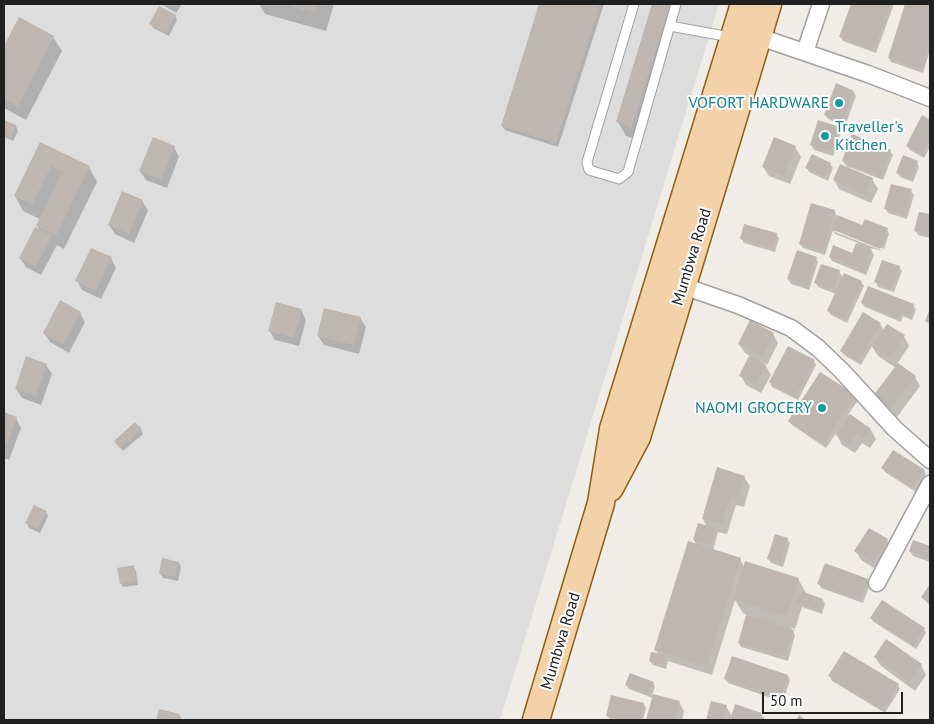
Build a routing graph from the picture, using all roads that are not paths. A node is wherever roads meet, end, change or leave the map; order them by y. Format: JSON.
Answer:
{"nodes":[{"id":1,"x":634,"y":4,"type":"edge"},
{"id":2,"x":676,"y":4,"type":"edge"},
{"id":3,"x":821,"y":4,"type":"edge"},
{"id":4,"x":746,"y":17,"type":"edge"},
{"id":5,"x":670,"y":26,"type":"junction"},
{"id":6,"x":806,"y":52,"type":"junction"},
{"id":7,"x":930,"y":98,"type":"edge"},
{"id":8,"x":684,"y":286,"type":"junction"},
{"id":9,"x":930,"y":458,"type":"edge"},
{"id":10,"x":930,"y":484,"type":"edge"},
{"id":11,"x":601,"y":504,"type":"junction"},
{"id":12,"x":877,"y":583,"type":"dead end"},
{"id":13,"x":536,"y":720,"type":"edge"}],
"edges":[{"from":1,"to":5,"type":"lane"},
{"from":2,"to":5,"type":"lane"},
{"from":3,"to":6,"type":"street"},
{"from":4,"to":5,"type":"lane"},
{"from":4,"to":6,"type":"street"},
{"from":4,"to":8,"type":"main road","name":"Mumbwa Road"},
{"from":4,"to":11,"type":"main road","name":"Mumbwa Road"},
{"from":6,"to":7,"type":"street"},
{"from":8,"to":9,"type":"street"},
{"from":8,"to":11,"type":"main road","name":"Mumbwa Road"},
{"from":10,"to":12,"type":"street"},
{"from":11,"to":13,"type":"main road","name":"Mumbwa Road"}]}
